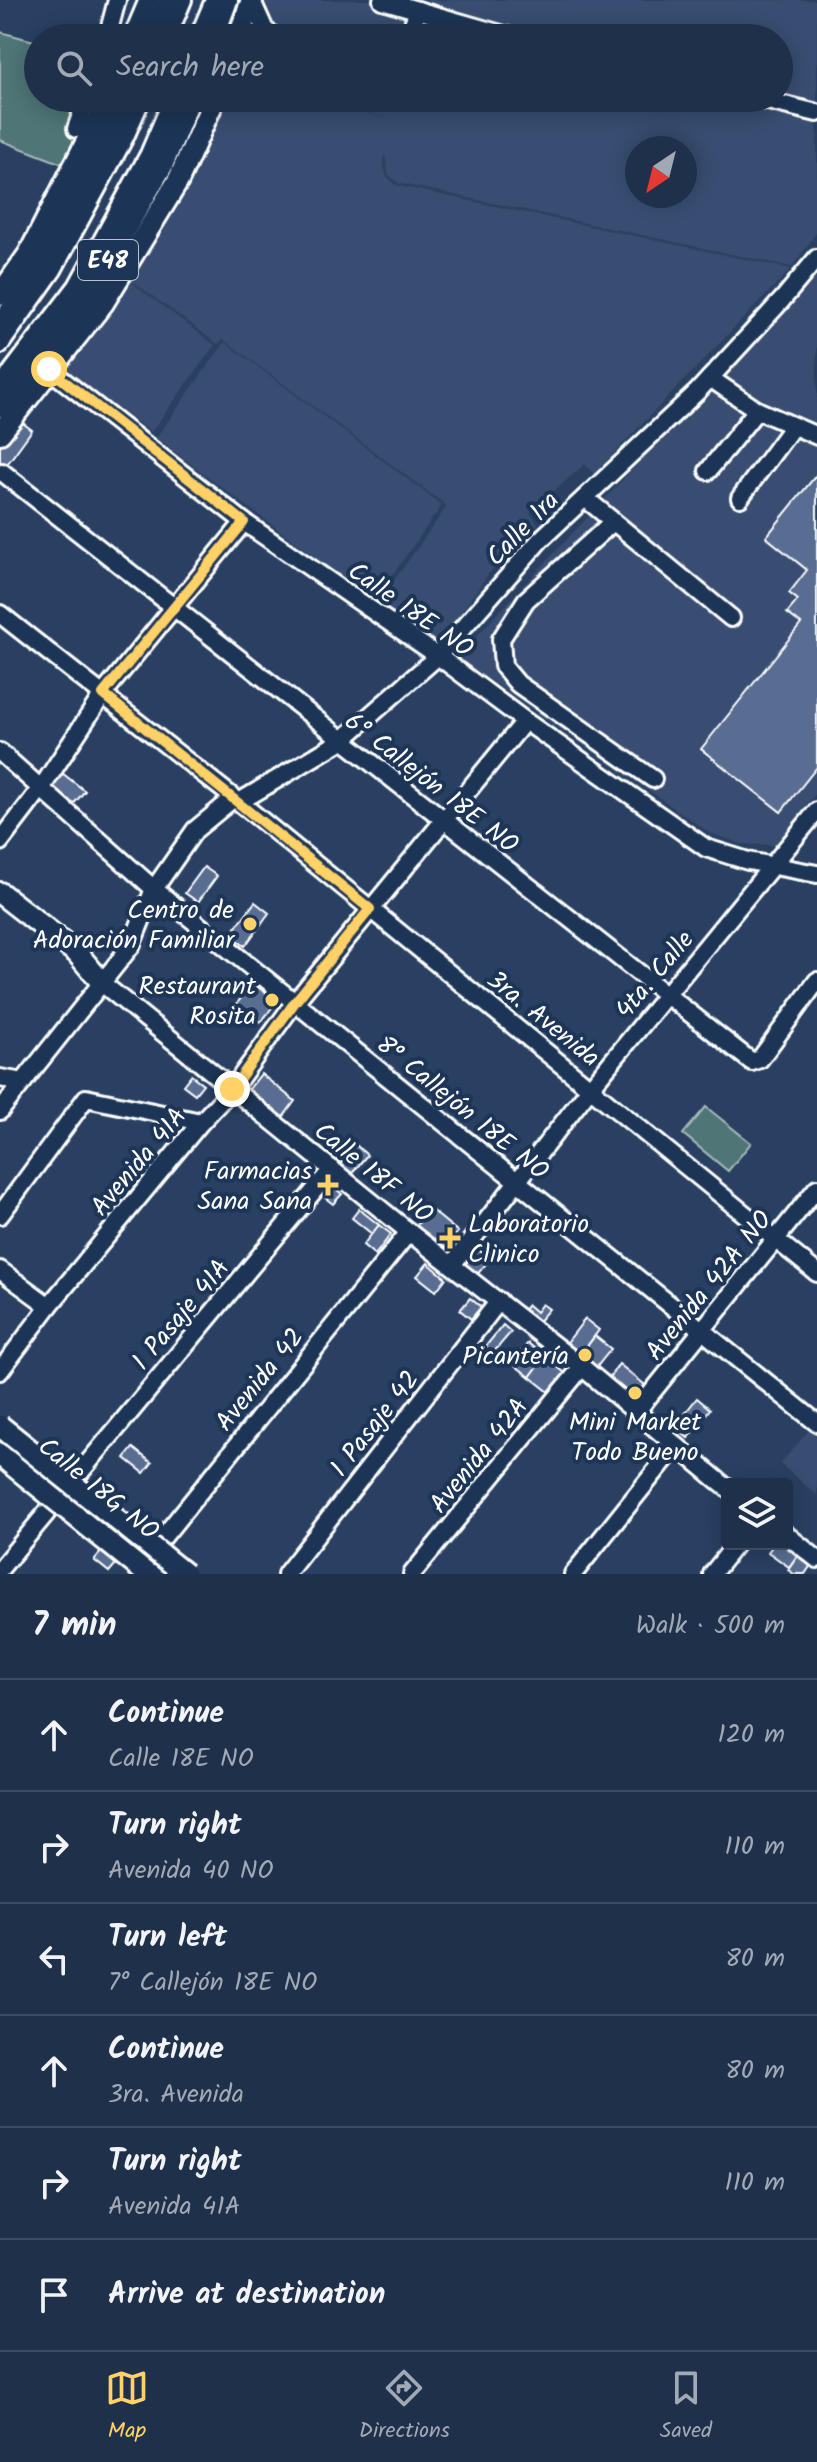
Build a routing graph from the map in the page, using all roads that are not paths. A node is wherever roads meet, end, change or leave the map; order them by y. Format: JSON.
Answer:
{"nodes":[{"id":1,"x":117,"y":0,"type":"edge"},
{"id":2,"x":150,"y":0,"type":"edge"},
{"id":3,"x":171,"y":0,"type":"edge"},
{"id":4,"x":183,"y":0,"type":"edge"},
{"id":5,"x":214,"y":0,"type":"edge"},
{"id":6,"x":227,"y":0,"type":"edge"},
{"id":7,"x":382,"y":0,"type":"edge"},
{"id":8,"x":252,"y":1,"type":"edge"},
{"id":9,"x":418,"y":10,"type":"junction"},
{"id":10,"x":111,"y":24,"type":"edge"},
{"id":11,"x":140,"y":24,"type":"edge"},
{"id":12,"x":160,"y":24,"type":"edge"},
{"id":13,"x":173,"y":24,"type":"edge"},
{"id":14,"x":204,"y":24,"type":"edge"},
{"id":15,"x":218,"y":24,"type":"edge"},
{"id":16,"x":243,"y":24,"type":"edge"},
{"id":17,"x":262,"y":24,"type":"edge"},
{"id":18,"x":413,"y":24,"type":"edge"},
{"id":19,"x":466,"y":24,"type":"edge"},
{"id":20,"x":793,"y":107,"type":"edge"},
{"id":21,"x":82,"y":112,"type":"edge"},
{"id":22,"x":102,"y":112,"type":"edge"},
{"id":23,"x":121,"y":112,"type":"edge"},
{"id":24,"x":136,"y":112,"type":"edge"},
{"id":25,"x":167,"y":112,"type":"edge"},
{"id":26,"x":185,"y":112,"type":"edge"},
{"id":27,"x":197,"y":112,"type":"edge"},
{"id":28,"x":206,"y":112,"type":"edge"},
{"id":29,"x":817,"y":113,"type":"edge"},
{"id":30,"x":76,"y":129,"type":"dead end"},
{"id":31,"x":179,"y":129,"type":"junction"},
{"id":32,"x":817,"y":258,"type":"edge"},
{"id":33,"x":0,"y":295,"type":"edge"},
{"id":34,"x":0,"y":325,"type":"edge"},
{"id":35,"x":0,"y":345,"type":"edge"},
{"id":36,"x":43,"y":364,"type":"junction"},
{"id":37,"x":710,"y":378,"type":"junction"},
{"id":38,"x":0,"y":387,"type":"edge"},
{"id":39,"x":0,"y":406,"type":"edge"},
{"id":40,"x":757,"y":410,"type":"junction"},
{"id":41,"x":793,"y":426,"type":"junction"},
{"id":42,"x":0,"y":433,"type":"edge"},
{"id":43,"x":817,"y":436,"type":"edge"},
{"id":44,"x":708,"y":471,"type":"dead end"},
{"id":45,"x":2,"y":472,"type":"edge"},
{"id":46,"x":585,"y":498,"type":"junction"},
{"id":47,"x":740,"y":498,"type":"dead end"},
{"id":48,"x":244,"y":522,"type":"junction"},
{"id":49,"x":613,"y":522,"type":"junction"},
{"id":50,"x":173,"y":609,"type":"junction"},
{"id":51,"x":0,"y":614,"type":"edge"},
{"id":52,"x":731,"y":618,"type":"dead end"},
{"id":53,"x":438,"y":656,"type":"junction"},
{"id":54,"x":103,"y":694,"type":"junction"},
{"id":55,"x":525,"y":721,"type":"junction"},
{"id":56,"x":341,"y":741,"type":"junction"},
{"id":57,"x":0,"y":752,"type":"edge"},
{"id":58,"x":653,"y":779,"type":"dead end"},
{"id":59,"x":42,"y":787,"type":"junction"},
{"id":60,"x":234,"y":802,"type":"junction"},
{"id":61,"x":817,"y":811,"type":"edge"},
{"id":62,"x":442,"y":820,"type":"junction"},
{"id":63,"x":0,"y":842,"type":"edge"},
{"id":64,"x":774,"y":864,"type":"junction"},
{"id":65,"x":817,"y":874,"type":"edge"},
{"id":66,"x":154,"y":889,"type":"junction"},
{"id":67,"x":0,"y":893,"type":"edge"},
{"id":68,"x":0,"y":906,"type":"edge"},
{"id":69,"x":370,"y":909,"type":"junction"},
{"id":70,"x":817,"y":981,"type":"edge"},
{"id":71,"x":101,"y":983,"type":"junction"},
{"id":72,"x":666,"y":996,"type":"junction"},
{"id":73,"x":295,"y":1002,"type":"junction"},
{"id":74,"x":0,"y":1078,"type":"edge"},
{"id":75,"x":23,"y":1082,"type":"junction"},
{"id":76,"x":591,"y":1087,"type":"junction"},
{"id":77,"x":232,"y":1089,"type":"junction"},
{"id":78,"x":0,"y":1111,"type":"edge"},
{"id":79,"x":201,"y":1122,"type":"junction"},
{"id":80,"x":332,"y":1169,"type":"junction"},
{"id":81,"x":518,"y":1182,"type":"junction"},
{"id":82,"x":817,"y":1188,"type":"edge"},
{"id":83,"x":0,"y":1215,"type":"edge"},
{"id":84,"x":409,"y":1232,"type":"junction"},
{"id":85,"x":776,"y":1240,"type":"junction"},
{"id":86,"x":452,"y":1265,"type":"junction"},
{"id":87,"x":0,"y":1270,"type":"edge"},
{"id":88,"x":817,"y":1273,"type":"edge"},
{"id":89,"x":499,"y":1301,"type":"junction"},
{"id":90,"x":49,"y":1306,"type":"junction"},
{"id":91,"x":704,"y":1331,"type":"junction"},
{"id":92,"x":582,"y":1367,"type":"junction"},
{"id":93,"x":0,"y":1371,"type":"edge"},
{"id":94,"x":636,"y":1412,"type":"junction"},
{"id":95,"x":817,"y":1423,"type":"edge"},
{"id":96,"x":0,"y":1426,"type":"edge"},
{"id":97,"x":0,"y":1439,"type":"edge"},
{"id":98,"x":675,"y":1447,"type":"junction"},
{"id":99,"x":0,"y":1455,"type":"edge"},
{"id":100,"x":721,"y":1483,"type":"edge"},
{"id":101,"x":65,"y":1490,"type":"junction"},
{"id":102,"x":793,"y":1540,"type":"edge"},
{"id":103,"x":731,"y":1550,"type":"edge"},
{"id":104,"x":817,"y":1559,"type":"edge"},
{"id":105,"x":147,"y":1565,"type":"edge"},
{"id":106,"x":0,"y":1569,"type":"edge"},
{"id":107,"x":169,"y":1574,"type":"edge"},
{"id":108,"x":185,"y":1574,"type":"edge"},
{"id":109,"x":286,"y":1574,"type":"edge"},
{"id":110,"x":412,"y":1574,"type":"edge"},
{"id":111,"x":573,"y":1574,"type":"edge"},
{"id":112,"x":712,"y":1574,"type":"edge"}],
"edges":[{"from":1,"to":10,"type":"street"},
{"from":2,"to":11,"type":"main road"},
{"from":3,"to":12,"type":"main road"},
{"from":4,"to":13,"type":"street"},
{"from":5,"to":14,"type":"street"},
{"from":6,"to":15,"type":"main road"},
{"from":7,"to":9,"type":"street"},
{"from":8,"to":16,"type":"main road"},
{"from":8,"to":17,"type":"street"},
{"from":9,"to":18,"type":"street"},
{"from":9,"to":19,"type":"street"},
{"from":20,"to":29,"type":"street"},
{"from":21,"to":30,"type":"street"},
{"from":22,"to":33,"type":"main road","number":"E48"},
{"from":23,"to":34,"type":"main road","number":"E48"},
{"from":24,"to":35,"type":"street"},
{"from":25,"to":38,"type":"street"},
{"from":26,"to":31,"type":"main road","number":"E48"},
{"from":27,"to":31,"type":"main road"},
{"from":28,"to":36,"type":"main road","number":"E48"},
{"from":31,"to":36,"type":"main road","number":"E48"},
{"from":32,"to":37,"type":"street","name":"Calle 1ra"},
{"from":36,"to":39,"type":"main road","number":"E48"},
{"from":36,"to":42,"type":"main road","number":"E48"},
{"from":36,"to":48,"type":"street","name":"Calle 18E NO"},
{"from":37,"to":40,"type":"street"},
{"from":37,"to":46,"type":"street","name":"Calle 1ra"},
{"from":40,"to":41,"type":"street"},
{"from":40,"to":44,"type":"street"},
{"from":41,"to":43,"type":"street"},
{"from":41,"to":47,"type":"street"},
{"from":45,"to":50,"type":"street","name":"6° Callejón 18E NO"},
{"from":46,"to":49,"type":"street"},
{"from":46,"to":53,"type":"street","name":"Calle 1ra"},
{"from":48,"to":50,"type":"street"},
{"from":48,"to":53,"type":"street","name":"Calle 18E NO"},
{"from":49,"to":52,"type":"street"},
{"from":49,"to":58,"type":"street"},
{"from":50,"to":54,"type":"street"},
{"from":50,"to":56,"type":"street","name":"6° Callejón 18E NO"},
{"from":51,"to":54,"type":"street","name":"3ra. Avenida"},
{"from":53,"to":55,"type":"street","name":"Calle 18E NO"},
{"from":53,"to":56,"type":"street","name":"Calle 1ra"},
{"from":54,"to":59,"type":"street"},
{"from":54,"to":60,"type":"street","name":"3ra. Avenida"},
{"from":55,"to":62,"type":"street","name":"Avenida 41A"},
{"from":55,"to":64,"type":"street","name":"Calle 18E NO"},
{"from":56,"to":60,"type":"street","name":"Calle 1ra"},
{"from":56,"to":62,"type":"street","name":"6° Callejón 18E NO"},
{"from":57,"to":59,"type":"street","name":"8° Callejón 18E NO"},
{"from":59,"to":63,"type":"street"},
{"from":59,"to":66,"type":"street","name":"8° Callejón 18E NO"},
{"from":60,"to":66,"type":"street","name":"Calle 1ra"},
{"from":60,"to":69,"type":"street","name":"3ra. Avenida"},
{"from":61,"to":64,"type":"street"},
{"from":62,"to":69,"type":"street","name":"Avenida 41A"},
{"from":62,"to":72,"type":"street","name":"6° Callejón 18E NO"},
{"from":64,"to":65,"type":"street","name":"Calle 18E NO"},
{"from":64,"to":72,"type":"street","name":"4ta. Calle"},
{"from":66,"to":71,"type":"street","name":"Calle 1ra"},
{"from":66,"to":73,"type":"street","name":"8° Callejón 18E NO"},
{"from":67,"to":71,"type":"main road"},
{"from":68,"to":71,"type":"main road"},
{"from":69,"to":73,"type":"street","name":"Avenida 41A"},
{"from":69,"to":76,"type":"street","name":"3ra. Avenida"},
{"from":70,"to":72,"type":"street","name":"6° Callejón 18E NO"},
{"from":71,"to":75,"type":"street","name":"Calle 1ra"},
{"from":71,"to":77,"type":"street","name":"Calle 18F NO"},
{"from":72,"to":76,"type":"street","name":"4ta. Calle"},
{"from":73,"to":77,"type":"street","name":"Avenida 41A"},
{"from":73,"to":81,"type":"street","name":"8° Callejón 18E NO"},
{"from":74,"to":75,"type":"street"},
{"from":75,"to":78,"type":"street","name":"Calle 1ra"},
{"from":76,"to":81,"type":"street","name":"4ta. Calle"},
{"from":76,"to":85,"type":"street","name":"3ra. Avenida"},
{"from":77,"to":79,"type":"street","name":"Avenida 41A"},
{"from":77,"to":80,"type":"street","name":"Calle 18F NO"},
{"from":79,"to":83,"type":"street"},
{"from":79,"to":90,"type":"street","name":"Avenida 41A"},
{"from":80,"to":84,"type":"street","name":"Calle 18F NO"},
{"from":80,"to":101,"type":"street","name":"1 Pasaje 41A"},
{"from":81,"to":86,"type":"street","name":"4ta. Calle"},
{"from":81,"to":91,"type":"street","name":"8° Callejón 18E NO"},
{"from":82,"to":85,"type":"street","name":"Avenida 42A NO"},
{"from":84,"to":86,"type":"street","name":"Calle 18F NO"},
{"from":84,"to":105,"type":"street","name":"Avenida 42"},
{"from":85,"to":88,"type":"street","name":"3ra. Avenida"},
{"from":85,"to":91,"type":"street","name":"Avenida 42A NO"},
{"from":86,"to":89,"type":"street","name":"Calle 18F NO"},
{"from":87,"to":90,"type":"street"},
{"from":89,"to":92,"type":"street","name":"Calle 18F NO"},
{"from":89,"to":109,"type":"street","name":"1 Pasaje 42"},
{"from":90,"to":93,"type":"street","name":"Avenida 41A"},
{"from":91,"to":94,"type":"street","name":"Avenida 42A NO"},
{"from":91,"to":95,"type":"street","name":"8° Callejón 18E NO"},
{"from":92,"to":94,"type":"street","name":"Calle 18F NO"},
{"from":92,"to":110,"type":"street","name":"Avenida 42A"},
{"from":94,"to":98,"type":"street","name":"Calle 18F NO"},
{"from":96,"to":108,"type":"main road","bridge":true},
{"from":97,"to":101,"type":"street","name":"Calle 18G NO"},
{"from":98,"to":100,"type":"street","name":"Calle 18F NO"},
{"from":98,"to":111,"type":"street"},
{"from":99,"to":105,"type":"main road","bridge":true},
{"from":101,"to":105,"type":"street","name":"Calle 18G NO"},
{"from":101,"to":106,"type":"street","name":"1 Pasaje 41A"},
{"from":102,"to":104,"type":"street"},
{"from":103,"to":112,"type":"street"},
{"from":105,"to":107,"type":"street","name":"Calle 18G NO"}]}
